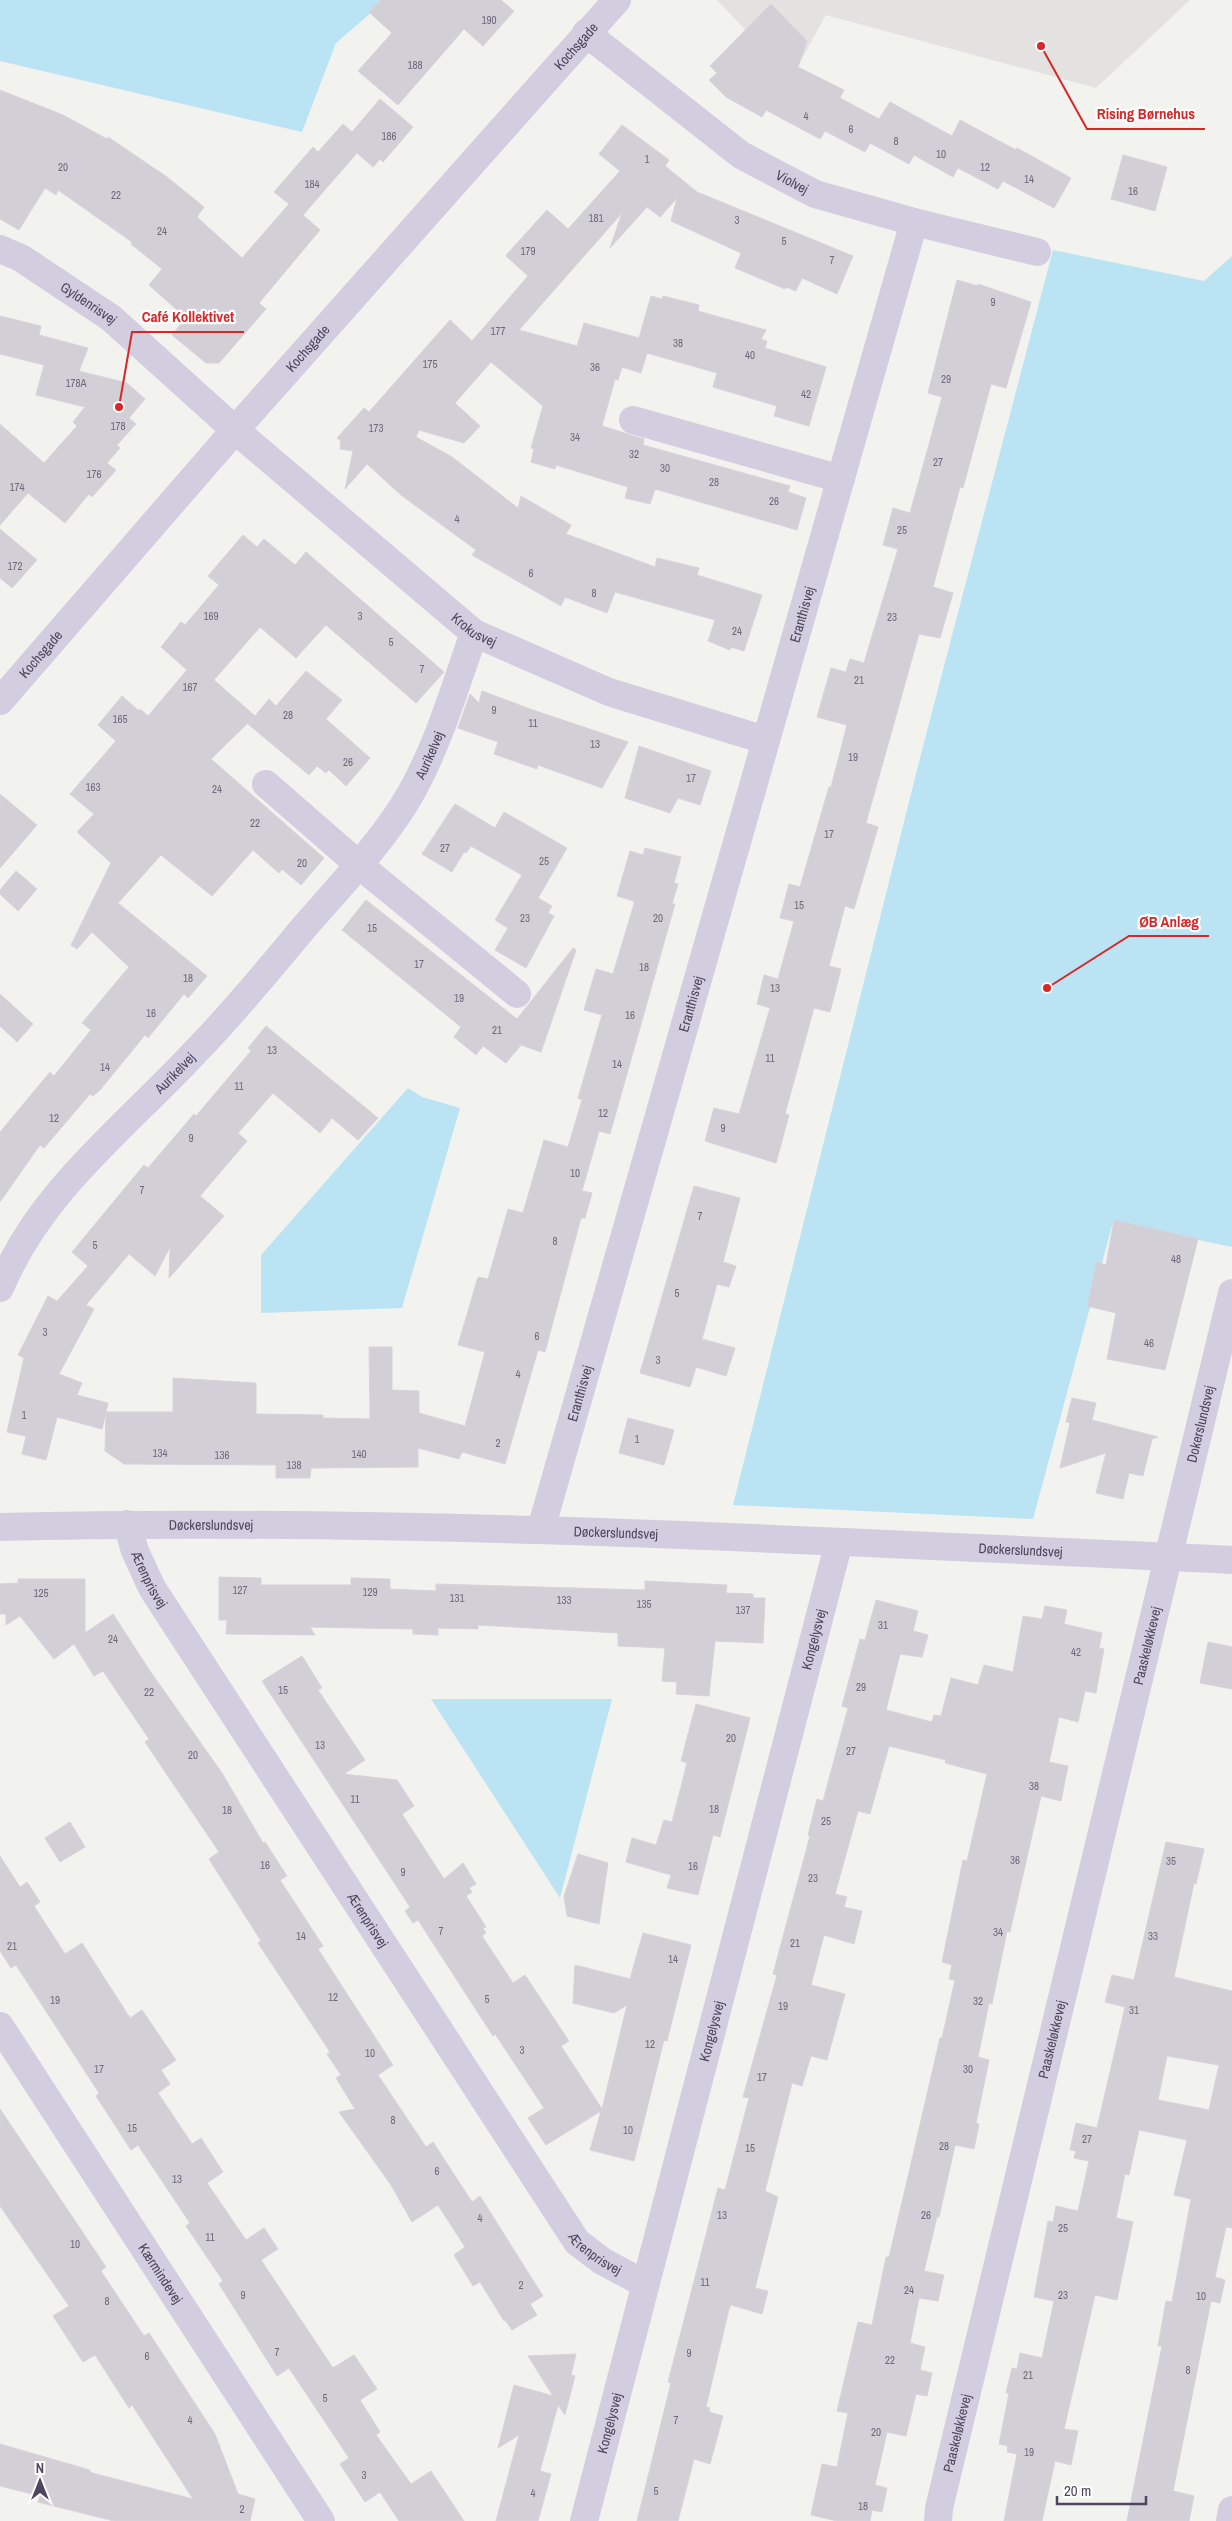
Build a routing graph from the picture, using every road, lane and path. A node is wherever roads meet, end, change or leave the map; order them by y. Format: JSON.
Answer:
{"nodes":[{"id":1,"x":617,"y":0,"type":"edge"},
{"id":2,"x":586,"y":33,"type":"junction"},
{"id":3,"x":914,"y":222,"type":"junction"},
{"id":4,"x":0,"y":249,"type":"edge"},
{"id":5,"x":1037,"y":252,"type":"dead end"},
{"id":6,"x":633,"y":420,"type":"dead end"},
{"id":7,"x":235,"y":430,"type":"junction"},
{"id":8,"x":841,"y":479,"type":"junction"},
{"id":9,"x":474,"y":633,"type":"junction"},
{"id":10,"x":0,"y":701,"type":"edge"},
{"id":11,"x":765,"y":740,"type":"junction"},
{"id":12,"x":266,"y":784,"type":"dead end"},
{"id":13,"x":359,"y":865,"type":"junction"},
{"id":14,"x":517,"y":994,"type":"dead end"},
{"id":15,"x":0,"y":1288,"type":"edge"},
{"id":16,"x":1232,"y":1293,"type":"edge"},
{"id":17,"x":127,"y":1524,"type":"junction"},
{"id":18,"x":0,"y":1527,"type":"edge"},
{"id":19,"x":541,"y":1529,"type":"junction"},
{"id":20,"x":839,"y":1542,"type":"junction"},
{"id":21,"x":1167,"y":1557,"type":"junction"},
{"id":22,"x":1232,"y":1560,"type":"edge"},
{"id":23,"x":0,"y":2026,"type":"edge"},
{"id":24,"x":645,"y":2284,"type":"junction"},
{"id":25,"x":1232,"y":2510,"type":"edge"},
{"id":26,"x":321,"y":2521,"type":"edge"},
{"id":27,"x":584,"y":2521,"type":"edge"},
{"id":28,"x":938,"y":2521,"type":"edge"},
{"id":29,"x":1230,"y":2521,"type":"edge"}],
"edges":[{"from":1,"to":2,"type":"street","name":"Kochsgade"},
{"from":2,"to":3,"type":"street","name":"Violvej"},
{"from":2,"to":7,"type":"street","name":"Kochsgade"},
{"from":3,"to":5,"type":"street","name":"Violvej"},
{"from":3,"to":8,"type":"street","name":"Eranthisvej"},
{"from":4,"to":7,"type":"street","name":"Gyldenrisvej"},
{"from":6,"to":8,"type":"street"},
{"from":7,"to":9,"type":"street","name":"Krokusvej"},
{"from":7,"to":10,"type":"street","name":"Kochsgade"},
{"from":8,"to":11,"type":"street","name":"Eranthisvej"},
{"from":9,"to":11,"type":"street","name":"Krokusvej"},
{"from":9,"to":13,"type":"street","name":"Aurikelvej"},
{"from":11,"to":19,"type":"street","name":"Eranthisvej"},
{"from":12,"to":13,"type":"street"},
{"from":13,"to":14,"type":"street"},
{"from":13,"to":15,"type":"street","name":"Aurikelvej"},
{"from":16,"to":21,"type":"street","name":"Dokerslundsvej"},
{"from":17,"to":18,"type":"street","name":"Døckerslundsvej"},
{"from":17,"to":19,"type":"street","name":"Døckerslundsvej"},
{"from":17,"to":24,"type":"street","name":"Ærenprisvej"},
{"from":19,"to":20,"type":"street","name":"Døckerslundsvej"},
{"from":20,"to":21,"type":"street","name":"Døckerslundsvej"},
{"from":20,"to":24,"type":"street","name":"Kongelysvej"},
{"from":21,"to":22,"type":"street","name":"Døckerslundsvej"},
{"from":21,"to":28,"type":"street","name":"Paaskeløkkevej"},
{"from":23,"to":26,"type":"street","name":"Kærmindevej"},
{"from":24,"to":27,"type":"street","name":"Kongelysvej"},
{"from":25,"to":29,"type":"street"}]}
